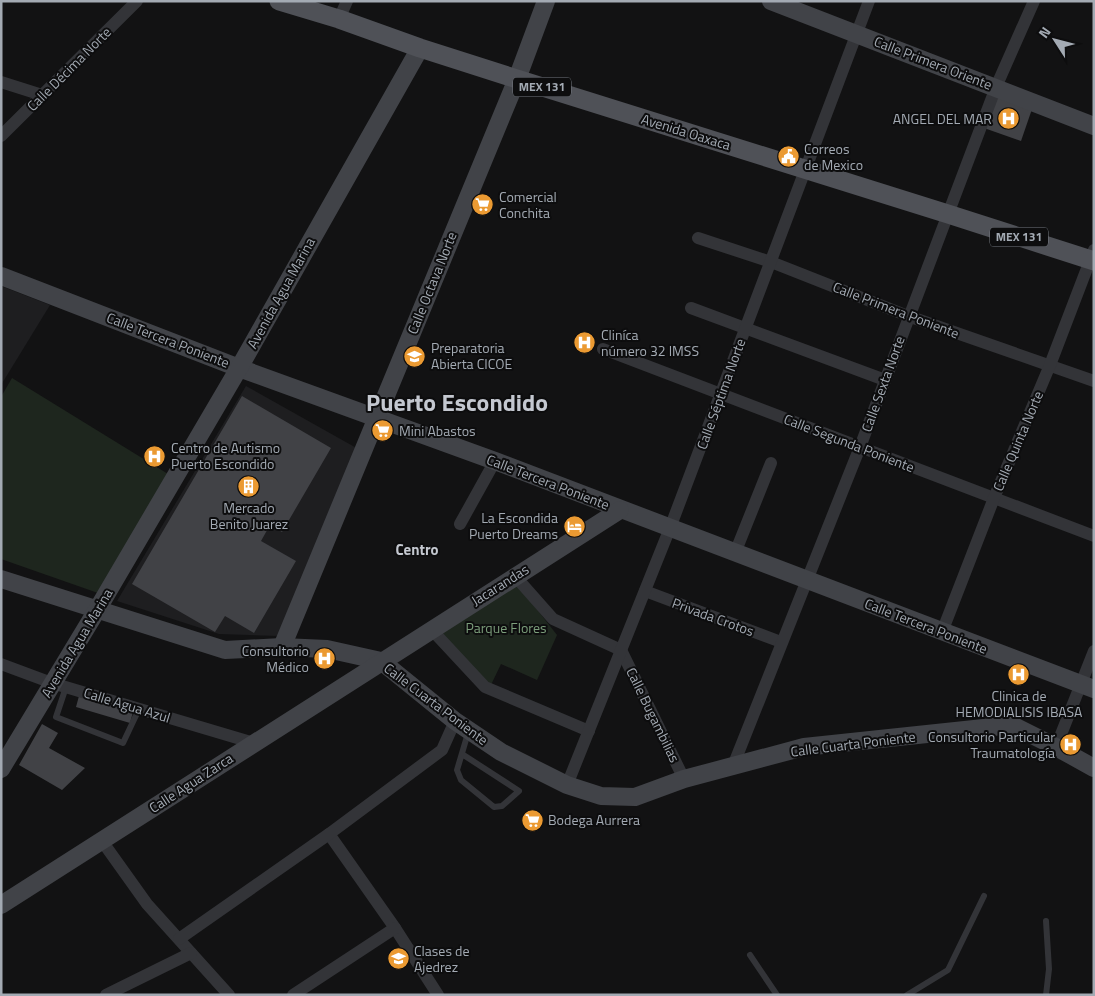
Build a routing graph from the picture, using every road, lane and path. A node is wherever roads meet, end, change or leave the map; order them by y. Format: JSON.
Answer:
{"nodes":[{"id":1,"x":137,"y":1,"type":"edge"},
{"id":2,"x":280,"y":1,"type":"edge"},
{"id":3,"x":347,"y":1,"type":"edge"},
{"id":4,"x":546,"y":1,"type":"edge"},
{"id":5,"x":869,"y":1,"type":"edge"},
{"id":6,"x":1034,"y":1,"type":"edge"},
{"id":7,"x":780,"y":3,"type":"edge"},
{"id":8,"x":339,"y":20,"type":"junction"},
{"id":9,"x":856,"y":34,"type":"junction"},
{"id":10,"x":420,"y":48,"type":"junction"},
{"id":11,"x":517,"y":79,"type":"junction"},
{"id":12,"x":1,"y":82,"type":"edge"},
{"id":13,"x":996,"y":87,"type":"junction"},
{"id":14,"x":42,"y":95,"type":"junction"},
{"id":15,"x":1094,"y":126,"type":"edge"},
{"id":16,"x":1,"y":136,"type":"edge"},
{"id":17,"x":806,"y":170,"type":"junction"},
{"id":18,"x":948,"y":214,"type":"junction"},
{"id":19,"x":698,"y":238,"type":"dead end"},
{"id":20,"x":1092,"y":257,"type":"edge"},
{"id":21,"x":771,"y":262,"type":"junction"},
{"id":22,"x":1,"y":276,"type":"edge"},
{"id":23,"x":691,"y":308,"type":"dead end"},
{"id":24,"x":908,"y":316,"type":"junction"},
{"id":25,"x":745,"y":328,"type":"junction"},
{"id":26,"x":603,"y":350,"type":"dead end"},
{"id":27,"x":1050,"y":365,"type":"junction"},
{"id":28,"x":239,"y":368,"type":"junction"},
{"id":29,"x":885,"y":380,"type":"junction"},
{"id":30,"x":1094,"y":381,"type":"edge"},
{"id":31,"x":721,"y":394,"type":"junction"},
{"id":32,"x":376,"y":418,"type":"junction"},
{"id":33,"x":860,"y":447,"type":"junction"},
{"id":34,"x":495,"y":462,"type":"junction"},
{"id":35,"x":771,"y":463,"type":"dead end"},
{"id":36,"x":994,"y":498,"type":"junction"},
{"id":37,"x":620,"y":510,"type":"junction"},
{"id":38,"x":460,"y":524,"type":"dead end"},
{"id":39,"x":670,"y":528,"type":"junction"},
{"id":40,"x":1094,"y":536,"type":"edge"},
{"id":41,"x":735,"y":553,"type":"junction"},
{"id":42,"x":514,"y":576,"type":"junction"},
{"id":43,"x":1,"y":579,"type":"edge"},
{"id":44,"x":806,"y":581,"type":"junction"},
{"id":45,"x":645,"y":591,"type":"junction"},
{"id":46,"x":97,"y":610,"type":"junction"},
{"id":47,"x":431,"y":629,"type":"junction"},
{"id":48,"x":942,"y":632,"type":"junction"},
{"id":49,"x":781,"y":642,"type":"junction"},
{"id":50,"x":282,"y":647,"type":"junction"},
{"id":51,"x":621,"y":650,"type":"junction"},
{"id":52,"x":1094,"y":651,"type":"edge"},
{"id":53,"x":381,"y":661,"type":"junction"},
{"id":54,"x":1,"y":664,"type":"edge"},
{"id":55,"x":59,"y":685,"type":"junction"},
{"id":56,"x":1087,"y":687,"type":"edge"},
{"id":57,"x":139,"y":709,"type":"junction"},
{"id":58,"x":462,"y":726,"type":"junction"},
{"id":59,"x":589,"y":730,"type":"junction"},
{"id":60,"x":254,"y":743,"type":"junction"},
{"id":61,"x":1056,"y":746,"type":"junction"},
{"id":62,"x":462,"y":754,"type":"junction"},
{"id":63,"x":733,"y":766,"type":"junction"},
{"id":64,"x":1094,"y":768,"type":"edge"},
{"id":65,"x":1,"y":769,"type":"edge"},
{"id":66,"x":684,"y":779,"type":"junction"},
{"id":67,"x":567,"y":785,"type":"junction"},
{"id":68,"x":329,"y":834,"type":"junction"},
{"id":69,"x":102,"y":841,"type":"junction"},
{"id":70,"x":984,"y":896,"type":"dead end"},
{"id":71,"x":1,"y":905,"type":"edge"},
{"id":72,"x":1046,"y":922,"type":"dead end"},
{"id":73,"x":395,"y":928,"type":"junction"},
{"id":74,"x":179,"y":939,"type":"junction"},
{"id":75,"x":191,"y":952,"type":"junction"},
{"id":76,"x":750,"y":955,"type":"dead end"},
{"id":77,"x":106,"y":995,"type":"edge"},
{"id":78,"x":229,"y":995,"type":"edge"},
{"id":79,"x":294,"y":995,"type":"edge"},
{"id":80,"x":438,"y":995,"type":"edge"},
{"id":81,"x":777,"y":995,"type":"edge"},
{"id":82,"x":907,"y":995,"type":"edge"},
{"id":83,"x":1046,"y":995,"type":"edge"}],
"edges":[{"from":1,"to":14,"type":"street","name":"Calle Décima Norte"},
{"from":2,"to":8,"type":"main road","name":"Avenida Oaxaca","number":"MEX 131"},
{"from":3,"to":8,"type":"street"},
{"from":4,"to":11,"type":"street","name":"Calle Octava Norte"},
{"from":5,"to":9,"type":"street","name":"Calle Séptima Norte"},
{"from":6,"to":13,"type":"street","name":"Calle Sexta Norte"},
{"from":7,"to":9,"type":"street","name":"Calle Primera Oriente"},
{"from":8,"to":10,"type":"main road","name":"Avenida Oaxaca","number":"MEX 131"},
{"from":9,"to":13,"type":"street","name":"Calle Primera Oriente"},
{"from":9,"to":17,"type":"street","name":"Calle Séptima Norte"},
{"from":10,"to":11,"type":"main road","name":"Avenida Oaxaca","number":"MEX 131"},
{"from":10,"to":28,"type":"street","name":"Avenida Agua Marina"},
{"from":11,"to":17,"type":"main road","name":"Avenida Oaxaca","number":"MEX 131"},
{"from":11,"to":32,"type":"street","name":"Calle Octava Norte"},
{"from":12,"to":14,"type":"street"},
{"from":13,"to":15,"type":"street","name":"Calle Primera Oriente"},
{"from":13,"to":18,"type":"street","name":"Calle Sexta Norte"},
{"from":14,"to":16,"type":"street","name":"Calle Décima Norte"},
{"from":17,"to":18,"type":"main road","name":"Avenida Oaxaca","number":"MEX 131"},
{"from":17,"to":21,"type":"street","name":"Calle Séptima Norte"},
{"from":18,"to":20,"type":"main road","name":"Avenida Oaxaca","number":"MEX 131"},
{"from":18,"to":24,"type":"street","name":"Calle Sexta Norte"},
{"from":19,"to":21,"type":"street","name":"Calle Primera Poniente"},
{"from":20,"to":27,"type":"street","name":"Calle Quinta Norte"},
{"from":21,"to":24,"type":"street","name":"Calle Primera Poniente"},
{"from":21,"to":25,"type":"street","name":"Calle Séptima Norte"},
{"from":22,"to":28,"type":"street","name":"Calle Tercera Poniente"},
{"from":23,"to":25,"type":"street"},
{"from":24,"to":27,"type":"street","name":"Calle Primera Poniente"},
{"from":24,"to":29,"type":"street","name":"Calle Sexta Norte"},
{"from":25,"to":29,"type":"street"},
{"from":25,"to":31,"type":"street","name":"Calle Séptima Norte"},
{"from":26,"to":31,"type":"street","name":"Calle Segunda Poniente"},
{"from":27,"to":30,"type":"street","name":"Calle Primera Poniente"},
{"from":27,"to":36,"type":"street","name":"Calle Quinta Norte"},
{"from":28,"to":32,"type":"street","name":"Calle Tercera Poniente"},
{"from":28,"to":46,"type":"street","name":"Avenida Agua Marina"},
{"from":29,"to":33,"type":"street","name":"Calle Sexta Norte"},
{"from":31,"to":33,"type":"street","name":"Calle Segunda Poniente"},
{"from":31,"to":39,"type":"street","name":"Calle Séptima Norte"},
{"from":32,"to":34,"type":"street","name":"Calle Tercera Poniente"},
{"from":32,"to":50,"type":"street","name":"Calle Octava Norte"},
{"from":33,"to":36,"type":"street","name":"Calle Segunda Poniente"},
{"from":33,"to":44,"type":"street","name":"Calle Sexta Norte"},
{"from":34,"to":37,"type":"street","name":"Calle Tercera Poniente"},
{"from":34,"to":38,"type":"street"},
{"from":35,"to":41,"type":"street"},
{"from":36,"to":40,"type":"street","name":"Calle Segunda Poniente"},
{"from":36,"to":48,"type":"street","name":"Calle Quinta Norte"},
{"from":37,"to":39,"type":"street","name":"Calle Tercera Poniente"},
{"from":37,"to":42,"type":"street","name":"Jacarandas"},
{"from":39,"to":41,"type":"street","name":"Calle Tercera Poniente"},
{"from":39,"to":45,"type":"street","name":"Calle Séptima Norte"},
{"from":41,"to":44,"type":"street","name":"Calle Tercera Poniente"},
{"from":42,"to":47,"type":"street","name":"Jacarandas"},
{"from":42,"to":51,"type":"street"},
{"from":43,"to":46,"type":"street","name":"Calle Cuarta Poniente"},
{"from":44,"to":48,"type":"street","name":"Calle Tercera Poniente"},
{"from":44,"to":49,"type":"street","name":"Calle Sexta Norte"},
{"from":45,"to":49,"type":"street","name":"Privada Crotos"},
{"from":45,"to":51,"type":"street","name":"Calle Séptima Norte"},
{"from":46,"to":50,"type":"street","name":"Calle Cuarta Poniente"},
{"from":46,"to":55,"type":"street","name":"Avenida Agua Marina"},
{"from":47,"to":53,"type":"street","name":"Jacarandas"},
{"from":47,"to":59,"type":"street"},
{"from":48,"to":56,"type":"street","name":"Calle Tercera Poniente"},
{"from":49,"to":63,"type":"street","name":"Calle Sexta Norte"},
{"from":50,"to":53,"type":"street","name":"Calle Cuarta Poniente"},
{"from":51,"to":59,"type":"street","name":"Calle Séptima Norte"},
{"from":51,"to":66,"type":"street","name":"Calle Bugambilias"},
{"from":52,"to":56,"type":"street"},
{"from":53,"to":58,"type":"street","name":"Calle Cuarta Poniente"},
{"from":53,"to":60,"type":"street","name":"Calle Agua Zarca"},
{"from":54,"to":55,"type":"street","name":"Calle Agua Azul"},
{"from":55,"to":57,"type":"street","name":"Calle Agua Azul"},
{"from":55,"to":57,"type":"lane"},
{"from":55,"to":65,"type":"street","name":"Avenida Agua Marina"},
{"from":56,"to":61,"type":"street"},
{"from":57,"to":60,"type":"street","name":"Calle Agua Azul"},
{"from":58,"to":62,"type":"lane"},
{"from":58,"to":67,"type":"street","name":"Calle Cuarta Poniente"},
{"from":58,"to":68,"type":"street"},
{"from":59,"to":67,"type":"street","name":"Calle Séptima Norte"},
{"from":60,"to":69,"type":"street","name":"Calle Agua Zarca"},
{"from":61,"to":63,"type":"street","name":"Calle Cuarta Poniente"},
{"from":61,"to":64,"type":"street","name":"Calle Cuarta Poniente"},
{"from":62,"to":62,"type":"lane"},
{"from":63,"to":66,"type":"street","name":"Calle Cuarta Poniente"},
{"from":66,"to":67,"type":"street","name":"Calle Cuarta Poniente"},
{"from":68,"to":73,"type":"street"},
{"from":68,"to":74,"type":"street"},
{"from":69,"to":71,"type":"street","name":"Calle Agua Zarca"},
{"from":69,"to":74,"type":"street"},
{"from":70,"to":82,"type":"lane"},
{"from":72,"to":83,"type":"lane"},
{"from":73,"to":79,"type":"street"},
{"from":73,"to":80,"type":"street"},
{"from":74,"to":75,"type":"street"},
{"from":75,"to":77,"type":"street"},
{"from":75,"to":78,"type":"street"},
{"from":76,"to":81,"type":"lane"}]}
